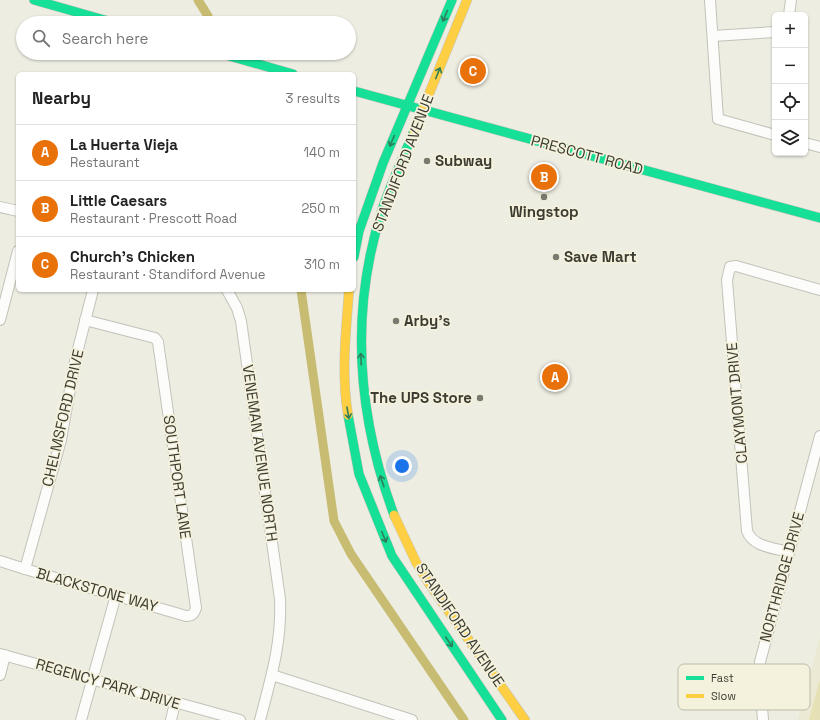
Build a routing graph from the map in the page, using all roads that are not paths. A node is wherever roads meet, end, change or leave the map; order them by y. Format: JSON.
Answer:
{"nodes":[{"id":1,"x":34,"y":0,"type":"edge"},
{"id":2,"x":452,"y":0,"type":"edge"},
{"id":3,"x":467,"y":0,"type":"edge"},
{"id":4,"x":710,"y":0,"type":"edge"},
{"id":5,"x":790,"y":0,"type":"edge"},
{"id":6,"x":789,"y":12,"type":"edge"},
{"id":7,"x":90,"y":16,"type":"edge"},
{"id":8,"x":772,"y":32,"type":"edge"},
{"id":9,"x":713,"y":36,"type":"junction"},
{"id":10,"x":244,"y":60,"type":"edge"},
{"id":11,"x":286,"y":72,"type":"edge"},
{"id":12,"x":356,"y":92,"type":"edge"},
{"id":13,"x":407,"y":105,"type":"junction"},
{"id":14,"x":423,"y":109,"type":"junction"},
{"id":15,"x":772,"y":134,"type":"edge"},
{"id":16,"x":808,"y":144,"type":"edge"},
{"id":17,"x":820,"y":147,"type":"edge"},
{"id":18,"x":0,"y":206,"type":"edge"},
{"id":19,"x":16,"y":210,"type":"edge"},
{"id":20,"x":820,"y":218,"type":"edge"},
{"id":21,"x":356,"y":247,"type":"edge"},
{"id":22,"x":16,"y":259,"type":"edge"},
{"id":23,"x":820,"y":290,"type":"edge"},
{"id":24,"x":92,"y":292,"type":"edge"},
{"id":25,"x":228,"y":292,"type":"edge"},
{"id":26,"x":349,"y":292,"type":"edge"},
{"id":27,"x":346,"y":318,"type":"junction"},
{"id":28,"x":0,"y":320,"type":"edge"},
{"id":29,"x":85,"y":320,"type":"junction"},
{"id":30,"x":364,"y":398,"type":"junction"},
{"id":31,"x":820,"y":436,"type":"edge"},
{"id":32,"x":789,"y":552,"type":"junction"},
{"id":33,"x":0,"y":560,"type":"edge"},
{"id":34,"x":25,"y":569,"type":"junction"},
{"id":35,"x":404,"y":574,"type":"junction"},
{"id":36,"x":116,"y":595,"type":"junction"},
{"id":37,"x":194,"y":614,"type":"joint"},
{"id":38,"x":458,"y":626,"type":"junction"},
{"id":39,"x":3,"y":655,"type":"edge"},
{"id":40,"x":760,"y":664,"type":"edge"},
{"id":41,"x":0,"y":675,"type":"edge"},
{"id":42,"x":272,"y":675,"type":"junction"},
{"id":43,"x":92,"y":680,"type":"junction"},
{"id":44,"x":176,"y":703,"type":"junction"},
{"id":45,"x":762,"y":710,"type":"edge"},
{"id":46,"x":81,"y":720,"type":"edge"},
{"id":47,"x":171,"y":720,"type":"edge"},
{"id":48,"x":240,"y":720,"type":"edge"},
{"id":49,"x":260,"y":720,"type":"edge"},
{"id":50,"x":412,"y":720,"type":"edge"},
{"id":51,"x":502,"y":720,"type":"edge"},
{"id":52,"x":525,"y":720,"type":"edge"},
{"id":53,"x":763,"y":720,"type":"edge"}],
"edges":[{"from":1,"to":7,"type":"main road"},
{"from":2,"to":13,"type":"main road","name":"STANDIFORD AVENUE","one_way":true},
{"from":14,"to":3,"type":"main road","name":"STANDIFORD AVENUE","one_way":true},
{"from":4,"to":9,"type":"street"},
{"from":5,"to":6,"type":"street"},
{"from":8,"to":9,"type":"street"},
{"from":9,"to":15,"type":"street"},
{"from":10,"to":11,"type":"main road"},
{"from":12,"to":13,"type":"main road","name":"PRESCOTT ROAD"},
{"from":13,"to":14,"type":"main road","name":"PRESCOTT ROAD"},
{"from":13,"to":21,"type":"main road","name":"STANDIFORD AVENUE","one_way":true},
{"from":14,"to":20,"type":"main road","name":"PRESCOTT ROAD"},
{"from":30,"to":14,"type":"main road","name":"STANDIFORD AVENUE","one_way":true},
{"from":16,"to":17,"type":"street"},
{"from":18,"to":19,"type":"street"},
{"from":22,"to":28,"type":"street"},
{"from":23,"to":32,"type":"street","name":"CLAYMONT DRIVE"},
{"from":24,"to":29,"type":"street","name":"CHELMSFORD DRIVE"},
{"from":25,"to":42,"type":"street","name":"VENEMAN AVENUE NORTH"},
{"from":26,"to":27,"type":"main road","name":"STANDIFORD AVENUE"},
{"from":27,"to":30,"type":"main road"},
{"from":27,"to":35,"type":"main road","name":"STANDIFORD AVENUE","one_way":true},
{"from":29,"to":34,"type":"street","name":"CHELMSFORD DRIVE"},
{"from":29,"to":37,"type":"street","name":"SOUTHPORT LANE"},
{"from":38,"to":30,"type":"main road","name":"STANDIFORD AVENUE","one_way":true},
{"from":31,"to":32,"type":"street","name":"NORTHRIDGE DRIVE"},
{"from":32,"to":40,"type":"street","name":"NORTHRIDGE DRIVE"},
{"from":33,"to":34,"type":"street","name":"BLACKSTONE WAY"},
{"from":34,"to":36,"type":"street","name":"BLACKSTONE WAY"},
{"from":35,"to":38,"type":"main road"},
{"from":35,"to":51,"type":"main road","name":"STANDIFORD AVENUE","one_way":true},
{"from":36,"to":37,"type":"street","name":"BLACKSTONE WAY"},
{"from":36,"to":43,"type":"street"},
{"from":38,"to":52,"type":"main road","name":"STANDIFORD AVENUE"},
{"from":39,"to":41,"type":"street"},
{"from":39,"to":43,"type":"street","name":"REGENCY PARK DRIVE"},
{"from":42,"to":49,"type":"street","name":"VENEMAN AVENUE NORTH"},
{"from":42,"to":50,"type":"street"},
{"from":43,"to":44,"type":"street","name":"REGENCY PARK DRIVE"},
{"from":43,"to":46,"type":"street"},
{"from":44,"to":47,"type":"street"},
{"from":44,"to":48,"type":"street","name":"REGENCY PARK DRIVE"},
{"from":45,"to":53,"type":"street","name":"NORTHRIDGE DRIVE"}]}
